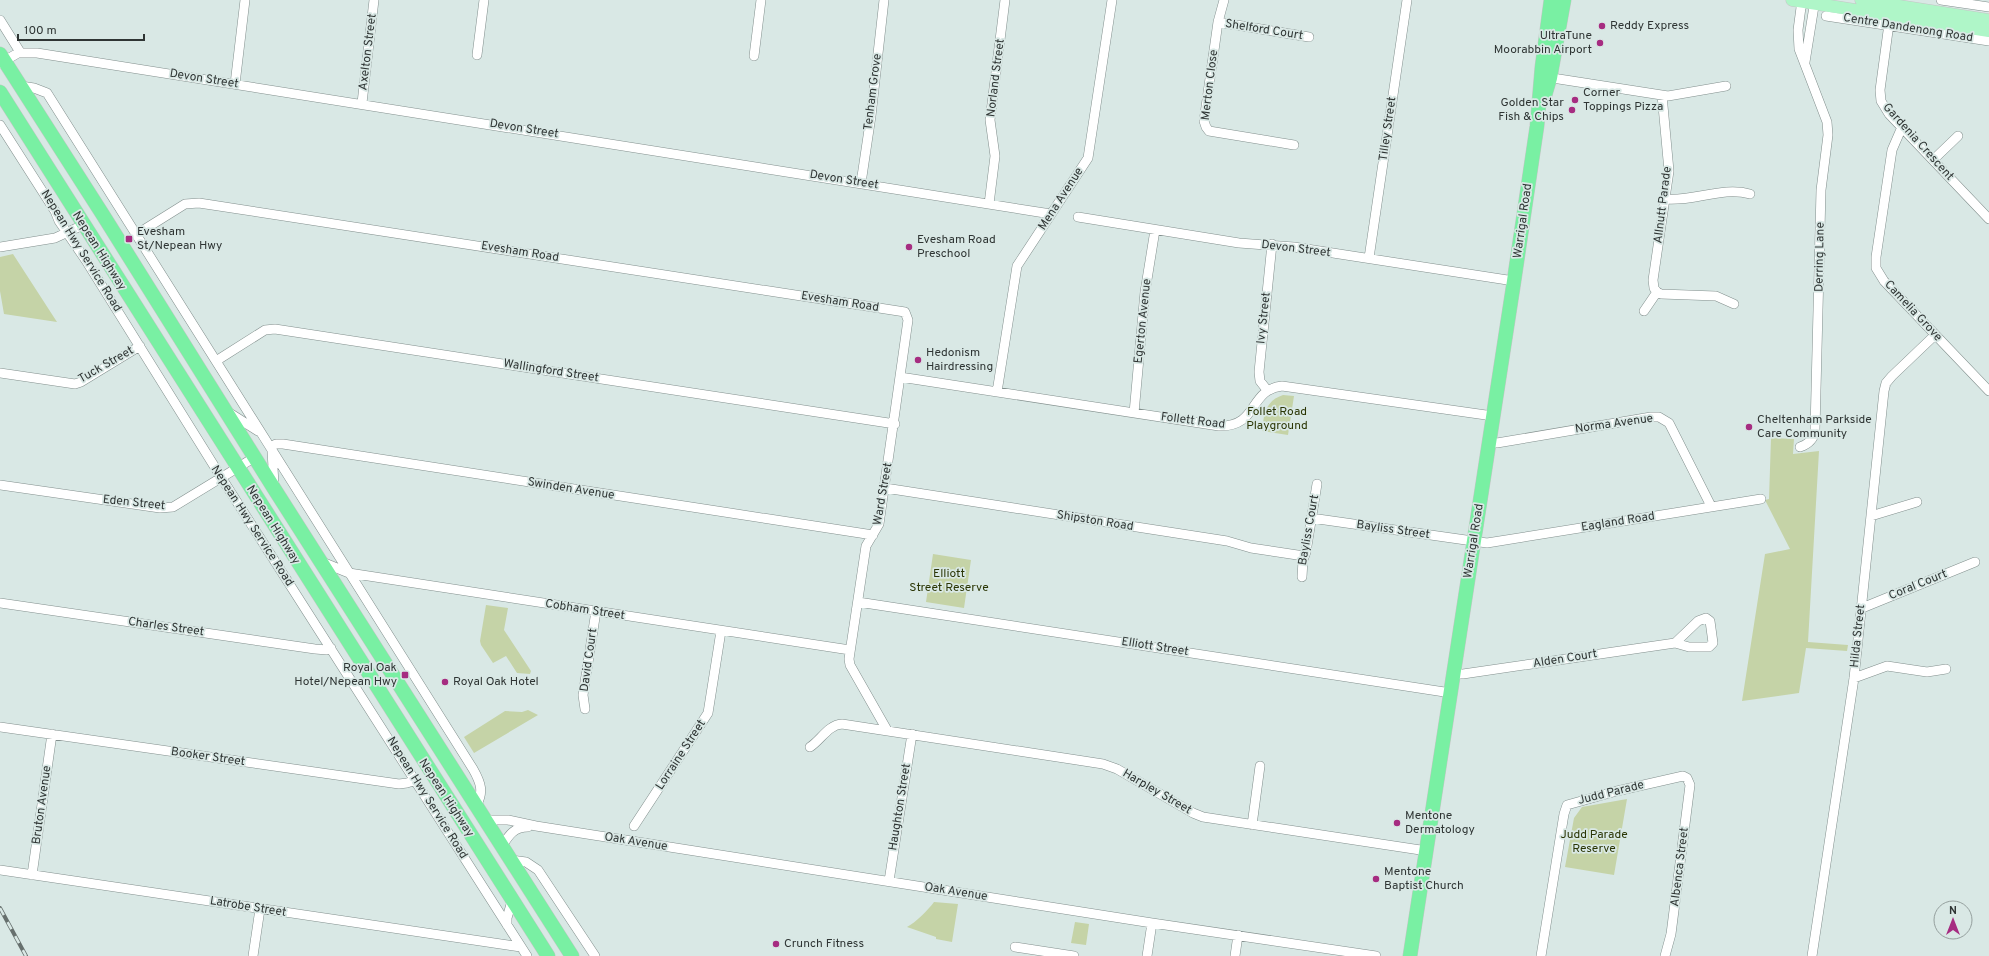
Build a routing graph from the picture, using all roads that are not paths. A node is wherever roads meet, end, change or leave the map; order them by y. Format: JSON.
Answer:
{"nodes":[{"id":1,"x":245,"y":0,"type":"edge"},
{"id":2,"x":374,"y":0,"type":"edge"},
{"id":3,"x":484,"y":0,"type":"edge"},
{"id":4,"x":761,"y":0,"type":"edge"},
{"id":5,"x":884,"y":0,"type":"edge"},
{"id":6,"x":1005,"y":0,"type":"edge"},
{"id":7,"x":1112,"y":0,"type":"edge"},
{"id":8,"x":1224,"y":0,"type":"edge"},
{"id":9,"x":1407,"y":0,"type":"edge"},
{"id":10,"x":1551,"y":0,"type":"edge"},
{"id":11,"x":1564,"y":0,"type":"edge"},
{"id":12,"x":1861,"y":0,"type":"edge"},
{"id":13,"x":1805,"y":1,"type":"edge"},
{"id":14,"x":1989,"y":7,"type":"edge"},
{"id":15,"x":1945,"y":8,"type":"edge"},
{"id":16,"x":1890,"y":15,"type":"junction"},
{"id":17,"x":1826,"y":16,"type":"dead end"},
{"id":18,"x":0,"y":20,"type":"edge"},
{"id":19,"x":1989,"y":20,"type":"edge"},
{"id":20,"x":1218,"y":22,"type":"junction"},
{"id":21,"x":1989,"y":31,"type":"edge"},
{"id":22,"x":1309,"y":37,"type":"dead end"},
{"id":23,"x":1989,"y":41,"type":"edge"},
{"id":24,"x":20,"y":52,"type":"junction"},
{"id":25,"x":477,"y":55,"type":"dead end"},
{"id":26,"x":754,"y":56,"type":"dead end"},
{"id":27,"x":1,"y":59,"type":"edge"},
{"id":28,"x":1545,"y":77,"type":"junction"},
{"id":29,"x":235,"y":84,"type":"junction"},
{"id":30,"x":21,"y":86,"type":"junction"},
{"id":31,"x":1726,"y":86,"type":"dead end"},
{"id":32,"x":0,"y":92,"type":"edge"},
{"id":33,"x":1662,"y":95,"type":"junction"},
{"id":34,"x":362,"y":103,"type":"junction"},
{"id":35,"x":0,"y":125,"type":"edge"},
{"id":36,"x":1902,"y":127,"type":"junction"},
{"id":37,"x":1910,"y":135,"type":"junction"},
{"id":38,"x":1958,"y":136,"type":"dead end"},
{"id":39,"x":1894,"y":144,"type":"junction"},
{"id":40,"x":1294,"y":145,"type":"dead end"},
{"id":41,"x":1933,"y":160,"type":"junction"},
{"id":42,"x":861,"y":183,"type":"junction"},
{"id":43,"x":1750,"y":194,"type":"dead end"},
{"id":44,"x":1666,"y":199,"type":"junction"},
{"id":45,"x":989,"y":204,"type":"junction"},
{"id":46,"x":1051,"y":214,"type":"junction"},
{"id":47,"x":1078,"y":217,"type":"dead end"},
{"id":48,"x":1989,"y":219,"type":"edge"},
{"id":49,"x":83,"y":225,"type":"junction"},
{"id":50,"x":1155,"y":230,"type":"junction"},
{"id":51,"x":67,"y":233,"type":"junction"},
{"id":52,"x":137,"y":234,"type":"junction"},
{"id":53,"x":1272,"y":244,"type":"junction"},
{"id":54,"x":0,"y":247,"type":"edge"},
{"id":55,"x":1369,"y":258,"type":"junction"},
{"id":56,"x":1514,"y":281,"type":"junction"},
{"id":57,"x":1657,"y":292,"type":"junction"},
{"id":58,"x":1734,"y":304,"type":"dead end"},
{"id":59,"x":1644,"y":311,"type":"dead end"},
{"id":60,"x":908,"y":316,"type":"joint"},
{"id":61,"x":1935,"y":335,"type":"junction"},
{"id":62,"x":140,"y":346,"type":"junction"},
{"id":63,"x":216,"y":361,"type":"junction"},
{"id":64,"x":0,"y":373,"type":"edge"},
{"id":65,"x":900,"y":377,"type":"junction"},
{"id":66,"x":1267,"y":390,"type":"junction"},
{"id":67,"x":997,"y":392,"type":"junction"},
{"id":68,"x":1989,"y":392,"type":"edge"},
{"id":69,"x":225,"y":410,"type":"junction"},
{"id":70,"x":1134,"y":413,"type":"junction"},
{"id":71,"x":1493,"y":416,"type":"junction"},
{"id":72,"x":895,"y":424,"type":"junction"},
{"id":73,"x":261,"y":434,"type":"junction"},
{"id":74,"x":1489,"y":442,"type":"junction"},
{"id":75,"x":1800,"y":447,"type":"dead end"},
{"id":76,"x":271,"y":448,"type":"junction"},
{"id":77,"x":254,"y":457,"type":"junction"},
{"id":78,"x":237,"y":468,"type":"junction"},
{"id":79,"x":221,"y":477,"type":"junction"},
{"id":80,"x":1317,"y":484,"type":"dead end"},
{"id":81,"x":0,"y":485,"type":"edge"},
{"id":82,"x":885,"y":488,"type":"junction"},
{"id":83,"x":275,"y":490,"type":"junction"},
{"id":84,"x":1761,"y":499,"type":"dead end"},
{"id":85,"x":1917,"y":502,"type":"dead end"},
{"id":86,"x":1712,"y":506,"type":"junction"},
{"id":87,"x":1871,"y":516,"type":"junction"},
{"id":88,"x":1311,"y":518,"type":"junction"},
{"id":89,"x":873,"y":535,"type":"junction"},
{"id":90,"x":1474,"y":542,"type":"junction"},
{"id":91,"x":1304,"y":556,"type":"junction"},
{"id":92,"x":322,"y":562,"type":"junction"},
{"id":93,"x":1975,"y":562,"type":"dead end"},
{"id":94,"x":349,"y":573,"type":"junction"},
{"id":95,"x":1302,"y":577,"type":"dead end"},
{"id":96,"x":858,"y":602,"type":"junction"},
{"id":97,"x":0,"y":603,"type":"edge"},
{"id":98,"x":1862,"y":608,"type":"junction"},
{"id":99,"x":596,"y":611,"type":"junction"},
{"id":100,"x":721,"y":631,"type":"junction"},
{"id":101,"x":1675,"y":643,"type":"dead end"},
{"id":102,"x":331,"y":648,"type":"junction"},
{"id":103,"x":850,"y":650,"type":"junction"},
{"id":104,"x":1946,"y":669,"type":"dead end"},
{"id":105,"x":1454,"y":674,"type":"junction"},
{"id":106,"x":1854,"y":678,"type":"junction"},
{"id":107,"x":1451,"y":693,"type":"junction"},
{"id":108,"x":585,"y":708,"type":"dead end"},
{"id":109,"x":0,"y":727,"type":"edge"},
{"id":110,"x":887,"y":730,"type":"junction"},
{"id":111,"x":52,"y":734,"type":"junction"},
{"id":112,"x":912,"y":734,"type":"junction"},
{"id":113,"x":810,"y":747,"type":"dead end"},
{"id":114,"x":1260,"y":766,"type":"dead end"},
{"id":115,"x":1687,"y":778,"type":"joint"},
{"id":116,"x":416,"y":780,"type":"junction"},
{"id":117,"x":463,"y":787,"type":"junction"},
{"id":118,"x":446,"y":798,"type":"junction"},
{"id":119,"x":478,"y":802,"type":"junction"},
{"id":120,"x":485,"y":820,"type":"junction"},
{"id":121,"x":1252,"y":825,"type":"junction"},
{"id":122,"x":536,"y":826,"type":"junction"},
{"id":123,"x":634,"y":826,"type":"dead end"},
{"id":124,"x":502,"y":846,"type":"junction"},
{"id":125,"x":1426,"y":851,"type":"junction"},
{"id":126,"x":511,"y":860,"type":"junction"},
{"id":127,"x":0,"y":870,"type":"edge"},
{"id":128,"x":32,"y":875,"type":"junction"},
{"id":129,"x":889,"y":881,"type":"junction"},
{"id":130,"x":512,"y":901,"type":"junction"},
{"id":131,"x":260,"y":909,"type":"junction"},
{"id":132,"x":1152,"y":923,"type":"junction"},
{"id":133,"x":508,"y":927,"type":"junction"},
{"id":134,"x":1238,"y":935,"type":"junction"},
{"id":135,"x":497,"y":944,"type":"junction"},
{"id":136,"x":1015,"y":947,"type":"dead end"},
{"id":137,"x":525,"y":953,"type":"edge"},
{"id":138,"x":253,"y":956,"type":"edge"},
{"id":139,"x":548,"y":956,"type":"edge"},
{"id":140,"x":572,"y":956,"type":"edge"},
{"id":141,"x":595,"y":956,"type":"edge"},
{"id":142,"x":1074,"y":956,"type":"edge"},
{"id":143,"x":1147,"y":956,"type":"edge"},
{"id":144,"x":1235,"y":956,"type":"edge"},
{"id":145,"x":1376,"y":956,"type":"edge"},
{"id":146,"x":1410,"y":956,"type":"edge"},
{"id":147,"x":1541,"y":956,"type":"edge"},
{"id":148,"x":1665,"y":956,"type":"edge"},
{"id":149,"x":1812,"y":956,"type":"edge"}],
"edges":[{"from":1,"to":29,"type":"street"},
{"from":2,"to":34,"type":"street","name":"Axelton Street"},
{"from":3,"to":25,"type":"street"},
{"from":4,"to":26,"type":"street"},
{"from":5,"to":42,"type":"street","name":"Tenham Grove"},
{"from":6,"to":45,"type":"street","name":"Norland Street"},
{"from":7,"to":46,"type":"street","name":"Mena Avenue"},
{"from":8,"to":20,"type":"street","name":"Merton Close"},
{"from":9,"to":55,"type":"street","name":"Tilley Street"},
{"from":10,"to":28,"type":"highway","name":"Warrigal Road"},
{"from":11,"to":28,"type":"highway","name":"Warrigal Road"},
{"from":12,"to":16,"type":"main road","name":"Centre Dandenong Road"},
{"from":13,"to":16,"type":"main road","name":"Centre Dandenong Road"},
{"from":13,"to":75,"type":"street","name":"Derring Lane"},
{"from":14,"to":15,"type":"street","name":"Centre Dandenong Road"},
{"from":15,"to":16,"type":"main road","name":"Centre Dandenong Road"},
{"from":15,"to":19,"type":"main road","name":"Centre Dandenong Road"},
{"from":15,"to":21,"type":"main road","name":"Centre Dandenong Road"},
{"from":16,"to":17,"type":"street","name":"Centre Dandenong Road"},
{"from":16,"to":23,"type":"street","name":"Centre Dandenong Road"},
{"from":16,"to":36,"type":"street","name":"Gardenia Crescent"},
{"from":18,"to":24,"type":"street"},
{"from":20,"to":22,"type":"street","name":"Shelford Court"},
{"from":20,"to":40,"type":"street","name":"Merton Close"},
{"from":24,"to":27,"type":"street"},
{"from":24,"to":29,"type":"street","name":"Devon Street"},
{"from":27,"to":30,"type":"highway","name":"Nepean Highway"},
{"from":28,"to":33,"type":"street"},
{"from":28,"to":56,"type":"highway","name":"Warrigal Road"},
{"from":29,"to":34,"type":"street","name":"Devon Street"},
{"from":30,"to":52,"type":"street"},
{"from":30,"to":69,"type":"highway","name":"Nepean Highway"},
{"from":31,"to":33,"type":"street"},
{"from":32,"to":49,"type":"highway","name":"Nepean Highway"},
{"from":33,"to":44,"type":"street","name":"Allnutt Parade"},
{"from":34,"to":42,"type":"street","name":"Devon Street"},
{"from":35,"to":51,"type":"street","name":"Nepean Hwy Service Road"},
{"from":36,"to":37,"type":"street","name":"Gardenia Crescent"},
{"from":36,"to":39,"type":"street","name":"Camelia Grove"},
{"from":37,"to":39,"type":"street"},
{"from":37,"to":41,"type":"street","name":"Gardenia Crescent"},
{"from":38,"to":41,"type":"street"},
{"from":39,"to":61,"type":"street","name":"Camelia Grove"},
{"from":41,"to":48,"type":"street","name":"Gardenia Crescent"},
{"from":42,"to":45,"type":"street","name":"Devon Street"},
{"from":43,"to":44,"type":"street"},
{"from":44,"to":57,"type":"street","name":"Allnutt Parade"},
{"from":45,"to":46,"type":"street","name":"Devon Street"},
{"from":46,"to":67,"type":"street","name":"Mena Avenue"},
{"from":47,"to":50,"type":"street","name":"Devon Street"},
{"from":49,"to":51,"type":"street"},
{"from":49,"to":78,"type":"highway","name":"Nepean Highway"},
{"from":50,"to":53,"type":"street","name":"Devon Street"},
{"from":50,"to":70,"type":"street","name":"Egerton Avenue"},
{"from":51,"to":54,"type":"street"},
{"from":51,"to":62,"type":"street","name":"Nepean Hwy Service Road"},
{"from":52,"to":60,"type":"street","name":"Evesham Road"},
{"from":52,"to":63,"type":"street"},
{"from":53,"to":55,"type":"street","name":"Devon Street"},
{"from":53,"to":66,"type":"street","name":"Ivy Street"},
{"from":55,"to":56,"type":"street","name":"Devon Street"},
{"from":56,"to":71,"type":"highway","name":"Warrigal Road"},
{"from":57,"to":58,"type":"street"},
{"from":57,"to":59,"type":"street"},
{"from":60,"to":65,"type":"street","name":"Ward Street"},
{"from":61,"to":68,"type":"street","name":"Camelia Grove"},
{"from":61,"to":87,"type":"street","name":"Hilda Street"},
{"from":62,"to":64,"type":"street","name":"Tuck Street"},
{"from":62,"to":79,"type":"street","name":"Nepean Hwy Service Road"},
{"from":63,"to":72,"type":"street","name":"Wallingford Street"},
{"from":63,"to":73,"type":"street"},
{"from":65,"to":67,"type":"street","name":"Follett Road"},
{"from":65,"to":72,"type":"street","name":"Ward Street"},
{"from":66,"to":70,"type":"street","name":"Follett Road"},
{"from":66,"to":71,"type":"street"},
{"from":67,"to":70,"type":"street","name":"Follett Road"},
{"from":69,"to":73,"type":"street"},
{"from":69,"to":77,"type":"highway","name":"Nepean Highway"},
{"from":71,"to":74,"type":"highway","name":"Warrigal Road"},
{"from":72,"to":82,"type":"street","name":"Ward Street"},
{"from":73,"to":76,"type":"street"},
{"from":74,"to":86,"type":"street","name":"Norma Avenue"},
{"from":74,"to":90,"type":"highway","name":"Warrigal Road"},
{"from":76,"to":83,"type":"street"},
{"from":76,"to":89,"type":"street","name":"Swinden Avenue"},
{"from":76,"to":94,"type":"street"},
{"from":77,"to":78,"type":"street","name":"Eden Street"},
{"from":77,"to":83,"type":"highway","name":"Nepean Highway"},
{"from":78,"to":79,"type":"street","name":"Eden Street"},
{"from":78,"to":118,"type":"highway","name":"Nepean Highway"},
{"from":79,"to":81,"type":"street","name":"Eden Street"},
{"from":79,"to":102,"type":"street","name":"Nepean Hwy Service Road"},
{"from":80,"to":88,"type":"street","name":"Bayliss Court"},
{"from":82,"to":89,"type":"street","name":"Ward Street"},
{"from":82,"to":91,"type":"street","name":"Shipston Road"},
{"from":83,"to":92,"type":"highway","name":"Nepean Highway"},
{"from":84,"to":86,"type":"street","name":"Eagland Road"},
{"from":85,"to":87,"type":"street"},
{"from":86,"to":90,"type":"street","name":"Eagland Road"},
{"from":87,"to":98,"type":"street","name":"Hilda Street"},
{"from":88,"to":90,"type":"street","name":"Bayliss Street"},
{"from":88,"to":91,"type":"street","name":"Bayliss Court"},
{"from":89,"to":96,"type":"street","name":"Ward Street"},
{"from":90,"to":105,"type":"highway","name":"Warrigal Road"},
{"from":91,"to":95,"type":"street","name":"Bayliss Court"},
{"from":92,"to":94,"type":"street","name":"Cobham Street"},
{"from":92,"to":117,"type":"highway","name":"Nepean Highway"},
{"from":93,"to":98,"type":"street","name":"Coral Court"},
{"from":94,"to":99,"type":"street","name":"Cobham Street"},
{"from":94,"to":119,"type":"street"},
{"from":96,"to":103,"type":"street","name":"Ward Street"},
{"from":96,"to":107,"type":"street","name":"Elliott Street"},
{"from":97,"to":102,"type":"street","name":"Charles Street"},
{"from":98,"to":106,"type":"street","name":"Hilda Street"},
{"from":99,"to":100,"type":"street","name":"Cobham Street"},
{"from":99,"to":108,"type":"street","name":"David Court"},
{"from":100,"to":103,"type":"street","name":"Cobham Street"},
{"from":100,"to":123,"type":"street","name":"Lorraine Street"},
{"from":101,"to":105,"type":"street","name":"Alden Court"},
{"from":102,"to":116,"type":"street","name":"Nepean Hwy Service Road"},
{"from":103,"to":110,"type":"street","name":"Ward Street"},
{"from":104,"to":106,"type":"street"},
{"from":105,"to":107,"type":"highway","name":"Warrigal Road"},
{"from":106,"to":149,"type":"street","name":"Hilda Street"},
{"from":107,"to":125,"type":"highway","name":"Warrigal Road"},
{"from":109,"to":111,"type":"street","name":"Booker Street"},
{"from":110,"to":112,"type":"street","name":"Harpley Street"},
{"from":110,"to":113,"type":"street","name":"Harpley Street"},
{"from":111,"to":116,"type":"street","name":"Booker Street"},
{"from":111,"to":128,"type":"street","name":"Bruton Avenue"},
{"from":112,"to":121,"type":"street","name":"Harpley Street"},
{"from":112,"to":129,"type":"street","name":"Haughton Street"},
{"from":114,"to":121,"type":"street"},
{"from":115,"to":147,"type":"street","name":"Judd Parade"},
{"from":115,"to":148,"type":"street","name":"Albenca Street"},
{"from":116,"to":133,"type":"street","name":"Nepean Hwy Service Road"},
{"from":117,"to":118,"type":"highway"},
{"from":117,"to":119,"type":"highway","name":"Nepean Highway"},
{"from":118,"to":130,"type":"highway","name":"Nepean Highway"},
{"from":119,"to":120,"type":"highway","name":"Nepean Highway"},
{"from":120,"to":122,"type":"street","name":"Oak Avenue"},
{"from":120,"to":124,"type":"highway","name":"Nepean Highway"},
{"from":121,"to":125,"type":"street","name":"Harpley Street"},
{"from":122,"to":124,"type":"street","name":"Oak Avenue"},
{"from":122,"to":129,"type":"street","name":"Oak Avenue"},
{"from":124,"to":126,"type":"highway","name":"Nepean Highway"},
{"from":125,"to":146,"type":"highway","name":"Warrigal Road"},
{"from":126,"to":140,"type":"highway","name":"Nepean Highway"},
{"from":126,"to":141,"type":"street"},
{"from":127,"to":128,"type":"street","name":"Latrobe Street"},
{"from":128,"to":131,"type":"street","name":"Latrobe Street"},
{"from":129,"to":132,"type":"street","name":"Oak Avenue"},
{"from":130,"to":133,"type":"street"},
{"from":130,"to":139,"type":"highway","name":"Nepean Highway"},
{"from":131,"to":135,"type":"street","name":"Latrobe Street"},
{"from":131,"to":138,"type":"street"},
{"from":132,"to":134,"type":"street","name":"Oak Avenue"},
{"from":132,"to":143,"type":"street"},
{"from":133,"to":135,"type":"street"},
{"from":133,"to":137,"type":"street","name":"Nepean Hwy Service Road"},
{"from":134,"to":144,"type":"street"},
{"from":134,"to":145,"type":"street","name":"Oak Avenue"},
{"from":135,"to":137,"type":"street","name":"Latrobe Street"},
{"from":136,"to":142,"type":"street"}]}
